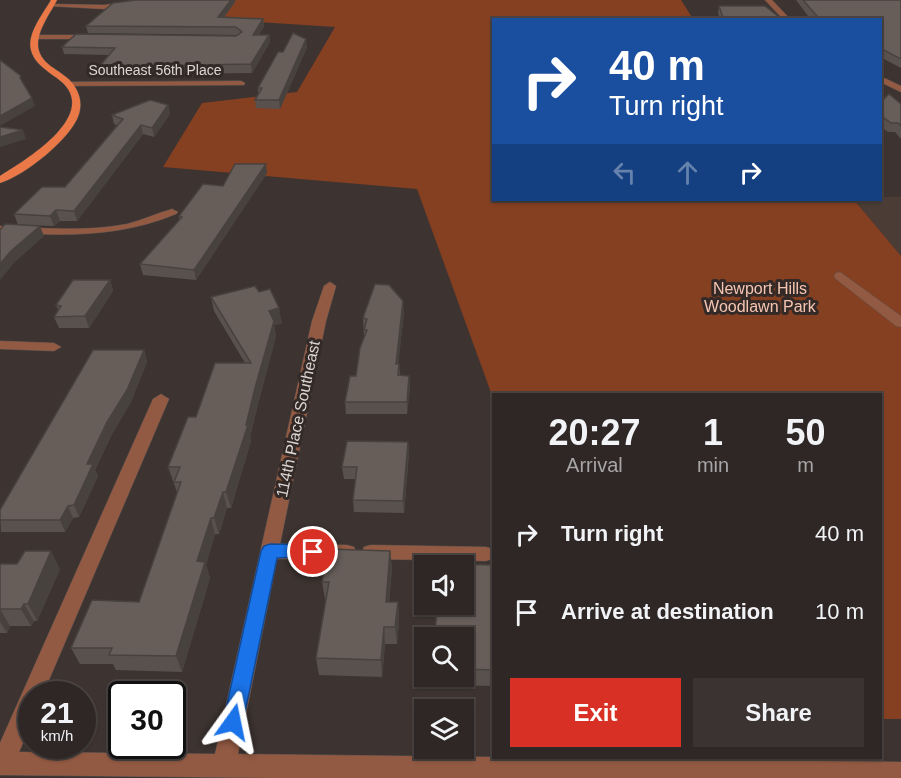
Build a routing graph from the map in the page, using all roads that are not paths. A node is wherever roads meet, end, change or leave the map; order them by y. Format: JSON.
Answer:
{"nodes":[{"id":1,"x":768,"y":0,"type":"edge"},
{"id":2,"x":52,"y":3,"type":"edge"},
{"id":3,"x":134,"y":3,"type":"edge"},
{"id":4,"x":786,"y":18,"type":"edge"},
{"id":5,"x":36,"y":36,"type":"junction"},
{"id":6,"x":104,"y":38,"type":"edge"},
{"id":7,"x":882,"y":79,"type":"edge"},
{"id":8,"x":241,"y":83,"type":"dead end"},
{"id":9,"x":69,"y":84,"type":"junction"},
{"id":10,"x":901,"y":89,"type":"edge"},
{"id":11,"x":0,"y":180,"type":"edge"},
{"id":12,"x":172,"y":212,"type":"dead end"},
{"id":13,"x":0,"y":230,"type":"edge"},
{"id":14,"x":840,"y":276,"type":"dead end"},
{"id":15,"x":330,"y":286,"type":"dead end"},
{"id":16,"x":901,"y":323,"type":"edge"},
{"id":17,"x":0,"y":345,"type":"edge"},
{"id":18,"x":54,"y":347,"type":"dead end"},
{"id":19,"x":160,"y":399,"type":"dead end"},
{"id":20,"x":270,"y":551,"type":"junction"},
{"id":21,"x":486,"y":554,"type":"dead end"},
{"id":22,"x":38,"y":681,"type":"edge"},
{"id":23,"x":18,"y":726,"type":"edge"},
{"id":24,"x":1,"y":763,"type":"edge"},
{"id":25,"x":224,"y":764,"type":"junction"},
{"id":26,"x":65,"y":771,"type":"edge"},
{"id":27,"x":347,"y":772,"type":"edge"},
{"id":28,"x":901,"y":774,"type":"edge"}],
"edges":[{"from":1,"to":4,"type":"street"},
{"from":2,"to":3,"type":"street"},
{"from":2,"to":5,"type":"main road"},
{"from":5,"to":6,"type":"street"},
{"from":5,"to":9,"type":"main road"},
{"from":7,"to":10,"type":"street"},
{"from":8,"to":9,"type":"street","name":"Southeast 56th Place"},
{"from":9,"to":11,"type":"main road"},
{"from":12,"to":13,"type":"street"},
{"from":14,"to":16,"type":"street"},
{"from":15,"to":20,"type":"street","name":"114th Place Southeast"},
{"from":17,"to":18,"type":"street"},
{"from":19,"to":22,"type":"street"},
{"from":20,"to":21,"type":"street"},
{"from":20,"to":25,"type":"street","name":"114th Place Southeast"},
{"from":23,"to":24,"type":"street"},
{"from":24,"to":26,"type":"street"},
{"from":25,"to":26,"type":"street"},
{"from":25,"to":27,"type":"street"},
{"from":27,"to":28,"type":"street"}]}
